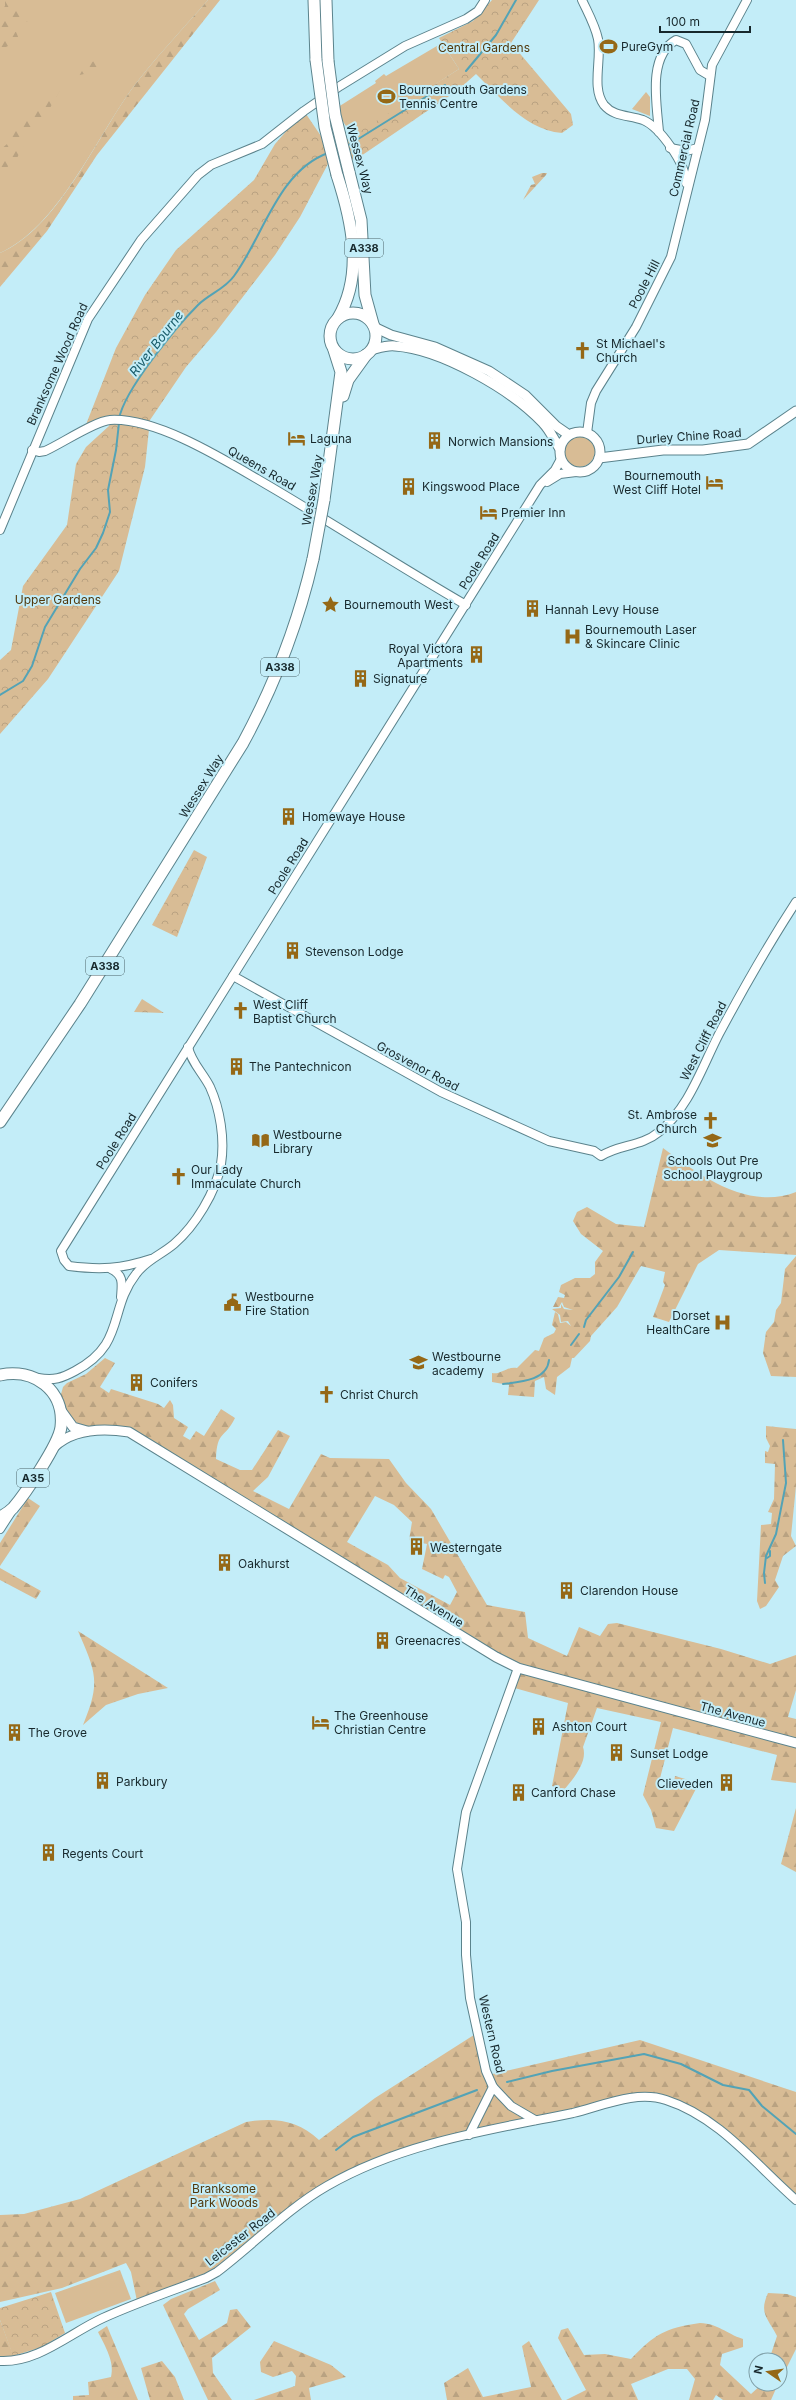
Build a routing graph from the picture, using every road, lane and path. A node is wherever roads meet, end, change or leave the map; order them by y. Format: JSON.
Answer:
{"nodes":[{"id":1,"x":314,"y":0,"type":"edge"},
{"id":2,"x":326,"y":0,"type":"edge"},
{"id":3,"x":485,"y":0,"type":"edge"},
{"id":4,"x":582,"y":0,"type":"edge"},
{"id":5,"x":747,"y":0,"type":"edge"},
{"id":6,"x":710,"y":76,"type":"junction"},
{"id":7,"x":659,"y":132,"type":"junction"},
{"id":8,"x":670,"y":148,"type":"junction"},
{"id":9,"x":698,"y":148,"type":"junction"},
{"id":10,"x":679,"y":150,"type":"junction"},
{"id":11,"x":693,"y":162,"type":"junction"},
{"id":12,"x":682,"y":164,"type":"junction"},
{"id":13,"x":686,"y":192,"type":"junction"},
{"id":14,"x":678,"y":229,"type":"joint"},
{"id":15,"x":338,"y":318,"type":"junction"},
{"id":16,"x":373,"y":326,"type":"junction"},
{"id":17,"x":334,"y":350,"type":"junction"},
{"id":18,"x":369,"y":352,"type":"junction"},
{"id":19,"x":796,"y":411,"type":"edge"},
{"id":20,"x":336,"y":425,"type":"junction"},
{"id":21,"x":587,"y":433,"type":"junction"},
{"id":22,"x":569,"y":435,"type":"junction"},
{"id":23,"x":560,"y":448,"type":"junction"},
{"id":24,"x":32,"y":450,"type":"junction"},
{"id":25,"x":599,"y":458,"type":"junction"},
{"id":26,"x":561,"y":459,"type":"junction"},
{"id":27,"x":576,"y":472,"type":"junction"},
{"id":28,"x":535,"y":494,"type":"junction"},
{"id":29,"x":0,"y":530,"type":"edge"},
{"id":30,"x":466,"y":605,"type":"junction"},
{"id":31,"x":796,"y":902,"type":"edge"},
{"id":32,"x":233,"y":976,"type":"junction"},
{"id":33,"x":188,"y":1047,"type":"junction"},
{"id":34,"x":175,"y":1068,"type":"junction"},
{"id":35,"x":199,"y":1068,"type":"junction"},
{"id":36,"x":0,"y":1122,"type":"edge"},
{"id":37,"x":601,"y":1156,"type":"joint"},
{"id":38,"x":151,"y":1259,"type":"junction"},
{"id":39,"x":111,"y":1269,"type":"junction"},
{"id":40,"x":120,"y":1308,"type":"junction"},
{"id":41,"x":0,"y":1374,"type":"edge"},
{"id":42,"x":38,"y":1378,"type":"junction"},
{"id":43,"x":61,"y":1379,"type":"junction"},
{"id":44,"x":58,"y":1405,"type":"junction"},
{"id":45,"x":89,"y":1431,"type":"junction"},
{"id":46,"x":53,"y":1448,"type":"junction"},
{"id":47,"x":12,"y":1509,"type":"junction"},
{"id":48,"x":0,"y":1517,"type":"edge"},
{"id":49,"x":0,"y":1529,"type":"edge"},
{"id":50,"x":518,"y":1668,"type":"junction"},
{"id":51,"x":796,"y":1742,"type":"edge"},
{"id":52,"x":493,"y":2087,"type":"junction"},
{"id":53,"x":535,"y":2120,"type":"junction"},
{"id":54,"x":470,"y":2135,"type":"junction"},
{"id":55,"x":796,"y":2200,"type":"edge"},
{"id":56,"x":0,"y":2361,"type":"edge"}],
"edges":[{"from":1,"to":15,"type":"highway","number":"A338","bridge":true},
{"from":2,"to":16,"type":"highway","name":"Wessex Way","number":"A338","bridge":true},
{"from":3,"to":24,"type":"street","name":"Branksome Wood Road"},
{"from":4,"to":7,"type":"street"},
{"from":5,"to":6,"type":"street","name":"Commercial Road"},
{"from":6,"to":7,"type":"street"},
{"from":6,"to":9,"type":"street","name":"Commercial Road"},
{"from":7,"to":8,"type":"street"},
{"from":8,"to":10,"type":"street"},
{"from":8,"to":12,"type":"street"},
{"from":9,"to":10,"type":"street"},
{"from":9,"to":11,"type":"street","name":"Commercial Road"},
{"from":10,"to":11,"type":"street"},
{"from":11,"to":12,"type":"street"},
{"from":11,"to":13,"type":"street","name":"Commercial Road"},
{"from":12,"to":13,"type":"street"},
{"from":13,"to":14,"type":"street","name":"Commercial Road"},
{"from":14,"to":21,"type":"street","name":"Poole Hill"},
{"from":15,"to":16,"type":"highway"},
{"from":15,"to":17,"type":"highway"},
{"from":16,"to":18,"type":"highway"},
{"from":16,"to":22,"type":"main road"},
{"from":17,"to":18,"type":"highway"},
{"from":17,"to":20,"type":"highway","name":"Wessex Way"},
{"from":18,"to":20,"type":"highway","name":"Wessex Way"},
{"from":18,"to":23,"type":"main road"},
{"from":19,"to":25,"type":"main road","name":"Durley Chine Road"},
{"from":20,"to":36,"type":"highway","name":"Wessex Way","number":"A338","bridge":true},
{"from":21,"to":22,"type":"main road"},
{"from":21,"to":25,"type":"main road"},
{"from":22,"to":23,"type":"main road"},
{"from":23,"to":26,"type":"main road"},
{"from":24,"to":29,"type":"street","name":"Branksome Wood Road"},
{"from":24,"to":30,"type":"street","name":"Queens Road"},
{"from":25,"to":27,"type":"main road"},
{"from":26,"to":27,"type":"main road"},
{"from":26,"to":28,"type":"street","name":"Poole Road"},
{"from":27,"to":28,"type":"street","name":"Poole Road"},
{"from":28,"to":30,"type":"street","name":"Poole Road"},
{"from":30,"to":32,"type":"street","name":"Poole Road"},
{"from":31,"to":37,"type":"street","name":"West Cliff Road"},
{"from":32,"to":33,"type":"street","name":"Poole Road"},
{"from":32,"to":37,"type":"street","name":"Grosvenor Road"},
{"from":33,"to":34,"type":"street","name":"Poole Road"},
{"from":33,"to":35,"type":"street"},
{"from":34,"to":35,"type":"street"},
{"from":34,"to":39,"type":"street","name":"Poole Road"},
{"from":35,"to":38,"type":"street"},
{"from":38,"to":39,"type":"street"},
{"from":38,"to":40,"type":"street"},
{"from":39,"to":40,"type":"street"},
{"from":40,"to":43,"type":"street"},
{"from":41,"to":42,"type":"highway"},
{"from":42,"to":43,"type":"street"},
{"from":42,"to":44,"type":"highway"},
{"from":43,"to":44,"type":"street"},
{"from":44,"to":45,"type":"main road","name":"The Avenue"},
{"from":44,"to":46,"type":"highway","number":"A35"},
{"from":45,"to":46,"type":"main road","name":"The Avenue"},
{"from":45,"to":50,"type":"main road","name":"The Avenue"},
{"from":46,"to":47,"type":"highway","number":"A35"},
{"from":47,"to":48,"type":"highway","number":"A35"},
{"from":47,"to":49,"type":"street"},
{"from":50,"to":51,"type":"main road","name":"The Avenue"},
{"from":50,"to":52,"type":"street","name":"Western Road"},
{"from":52,"to":53,"type":"street","name":"Western Road"},
{"from":52,"to":54,"type":"street"},
{"from":53,"to":54,"type":"street","name":"Leicester Road"},
{"from":53,"to":55,"type":"street"},
{"from":54,"to":56,"type":"street","name":"Leicester Road"}]}
